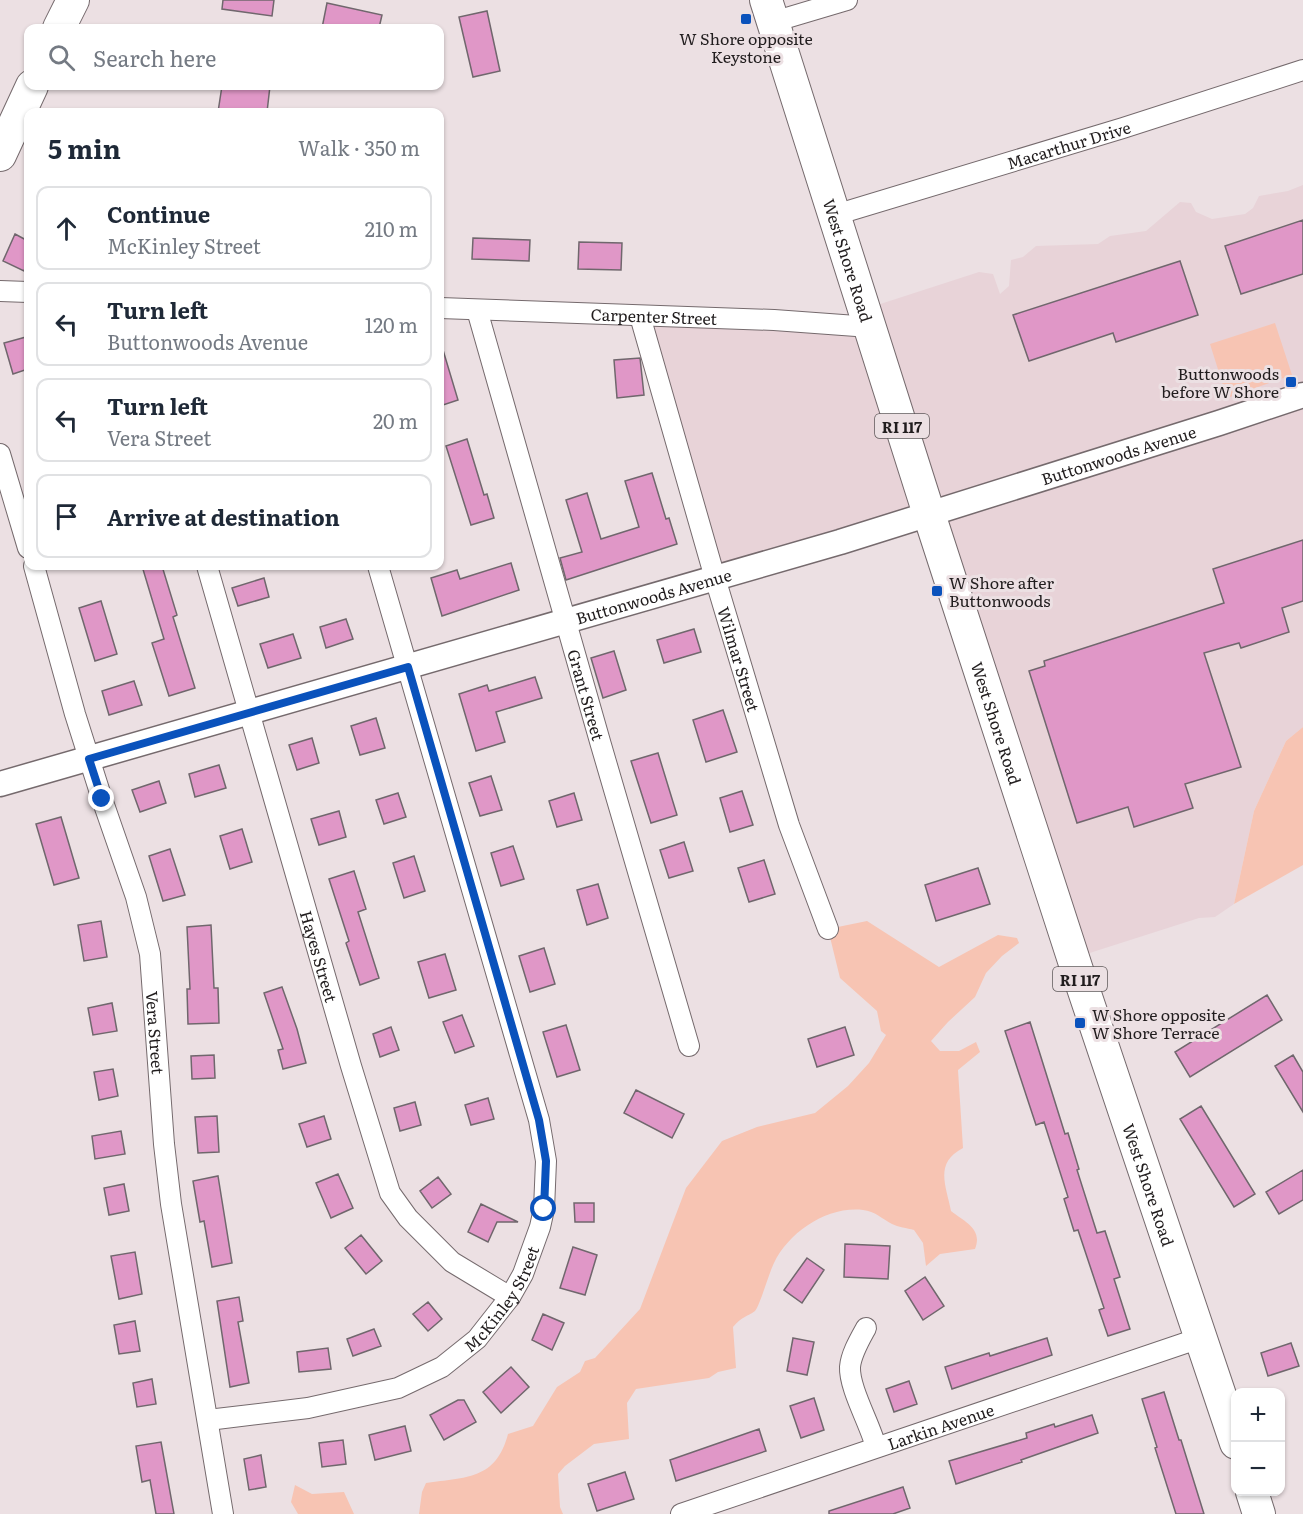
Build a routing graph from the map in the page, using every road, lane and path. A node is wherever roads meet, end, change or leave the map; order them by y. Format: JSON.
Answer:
{"nodes":[{"id":1,"x":73,"y":0,"type":"edge"},
{"id":2,"x":847,"y":0,"type":"edge"},
{"id":3,"x":770,"y":11,"type":"edge"},
{"id":4,"x":61,"y":24,"type":"edge"},
{"id":5,"x":1303,"y":70,"type":"edge"},
{"id":6,"x":30,"y":90,"type":"edge"},
{"id":7,"x":2,"y":144,"type":"edge"},
{"id":8,"x":835,"y":215,"type":"junction"},
{"id":9,"x":0,"y":291,"type":"edge"},
{"id":10,"x":24,"y":292,"type":"edge"},
{"id":11,"x":444,"y":308,"type":"edge"},
{"id":12,"x":477,"y":310,"type":"junction"},
{"id":13,"x":640,"y":316,"type":"junction"},
{"id":14,"x":870,"y":327,"type":"junction"},
{"id":15,"x":1303,"y":395,"type":"edge"},
{"id":16,"x":0,"y":454,"type":"edge"},
{"id":17,"x":929,"y":514,"type":"junction"},
{"id":18,"x":24,"y":535,"type":"edge"},
{"id":19,"x":35,"y":570,"type":"edge"},
{"id":20,"x":208,"y":570,"type":"edge"},
{"id":21,"x":379,"y":570,"type":"edge"},
{"id":22,"x":715,"y":578,"type":"junction"},
{"id":23,"x":565,"y":621,"type":"junction"},
{"id":24,"x":408,"y":667,"type":"junction"},
{"id":25,"x":250,"y":711,"type":"junction"},
{"id":26,"x":89,"y":759,"type":"junction"},
{"id":27,"x":0,"y":784,"type":"edge"},
{"id":28,"x":828,"y":929,"type":"dead end"},
{"id":29,"x":689,"y":1046,"type":"dead end"},
{"id":30,"x":510,"y":1297,"type":"junction"},
{"id":31,"x":866,"y":1328,"type":"dead end"},
{"id":32,"x":1200,"y":1338,"type":"junction"},
{"id":33,"x":208,"y":1420,"type":"junction"},
{"id":34,"x":1236,"y":1442,"type":"edge"},
{"id":35,"x":876,"y":1447,"type":"junction"},
{"id":36,"x":1254,"y":1496,"type":"edge"},
{"id":37,"x":223,"y":1514,"type":"edge"},
{"id":38,"x":681,"y":1514,"type":"edge"},
{"id":39,"x":1259,"y":1514,"type":"edge"}],
"edges":[{"from":1,"to":4,"type":"main road"},
{"from":2,"to":3,"type":"street"},
{"from":3,"to":8,"type":"main road","name":"West Shore Road","number":"RI 117"},
{"from":5,"to":8,"type":"street","name":"Macarthur Drive"},
{"from":6,"to":7,"type":"main road"},
{"from":8,"to":14,"type":"main road","name":"West Shore Road","number":"RI 117"},
{"from":9,"to":10,"type":"street"},
{"from":11,"to":12,"type":"street","name":"Carpenter Street"},
{"from":12,"to":13,"type":"street","name":"Carpenter Street"},
{"from":12,"to":23,"type":"street","name":"Grant Street"},
{"from":13,"to":14,"type":"street","name":"Carpenter Street"},
{"from":13,"to":22,"type":"street","name":"Wilmar Street"},
{"from":14,"to":17,"type":"main road","name":"West Shore Road","number":"RI 117"},
{"from":15,"to":17,"type":"street","name":"Buttonwoods Avenue"},
{"from":16,"to":18,"type":"street"},
{"from":17,"to":22,"type":"street","name":"Buttonwoods Avenue"},
{"from":17,"to":32,"type":"main road","name":"West Shore Road","number":"RI 117"},
{"from":19,"to":26,"type":"street","name":"Vera Street"},
{"from":20,"to":25,"type":"street","name":"Hayes Street"},
{"from":21,"to":24,"type":"street","name":"McKinley Street"},
{"from":22,"to":23,"type":"street","name":"Buttonwoods Avenue"},
{"from":22,"to":28,"type":"street","name":"Wilmar Street"},
{"from":23,"to":24,"type":"street","name":"Buttonwoods Avenue"},
{"from":23,"to":29,"type":"street","name":"Grant Street"},
{"from":24,"to":25,"type":"street","name":"Buttonwoods Avenue"},
{"from":24,"to":30,"type":"street","name":"McKinley Street"},
{"from":25,"to":26,"type":"street","name":"Buttonwoods Avenue"},
{"from":25,"to":30,"type":"street","name":"Hayes Street"},
{"from":26,"to":27,"type":"street","name":"Buttonwoods Avenue"},
{"from":26,"to":33,"type":"street","name":"Vera Street"},
{"from":30,"to":33,"type":"street","name":"McKinley Street"},
{"from":31,"to":35,"type":"street"},
{"from":32,"to":34,"type":"main road","name":"West Shore Road","number":"RI 117"},
{"from":32,"to":35,"type":"street","name":"Larkin Avenue"},
{"from":33,"to":37,"type":"street","name":"Vera Street"},
{"from":35,"to":38,"type":"street","name":"Larkin Avenue"},
{"from":36,"to":39,"type":"main road"}]}
